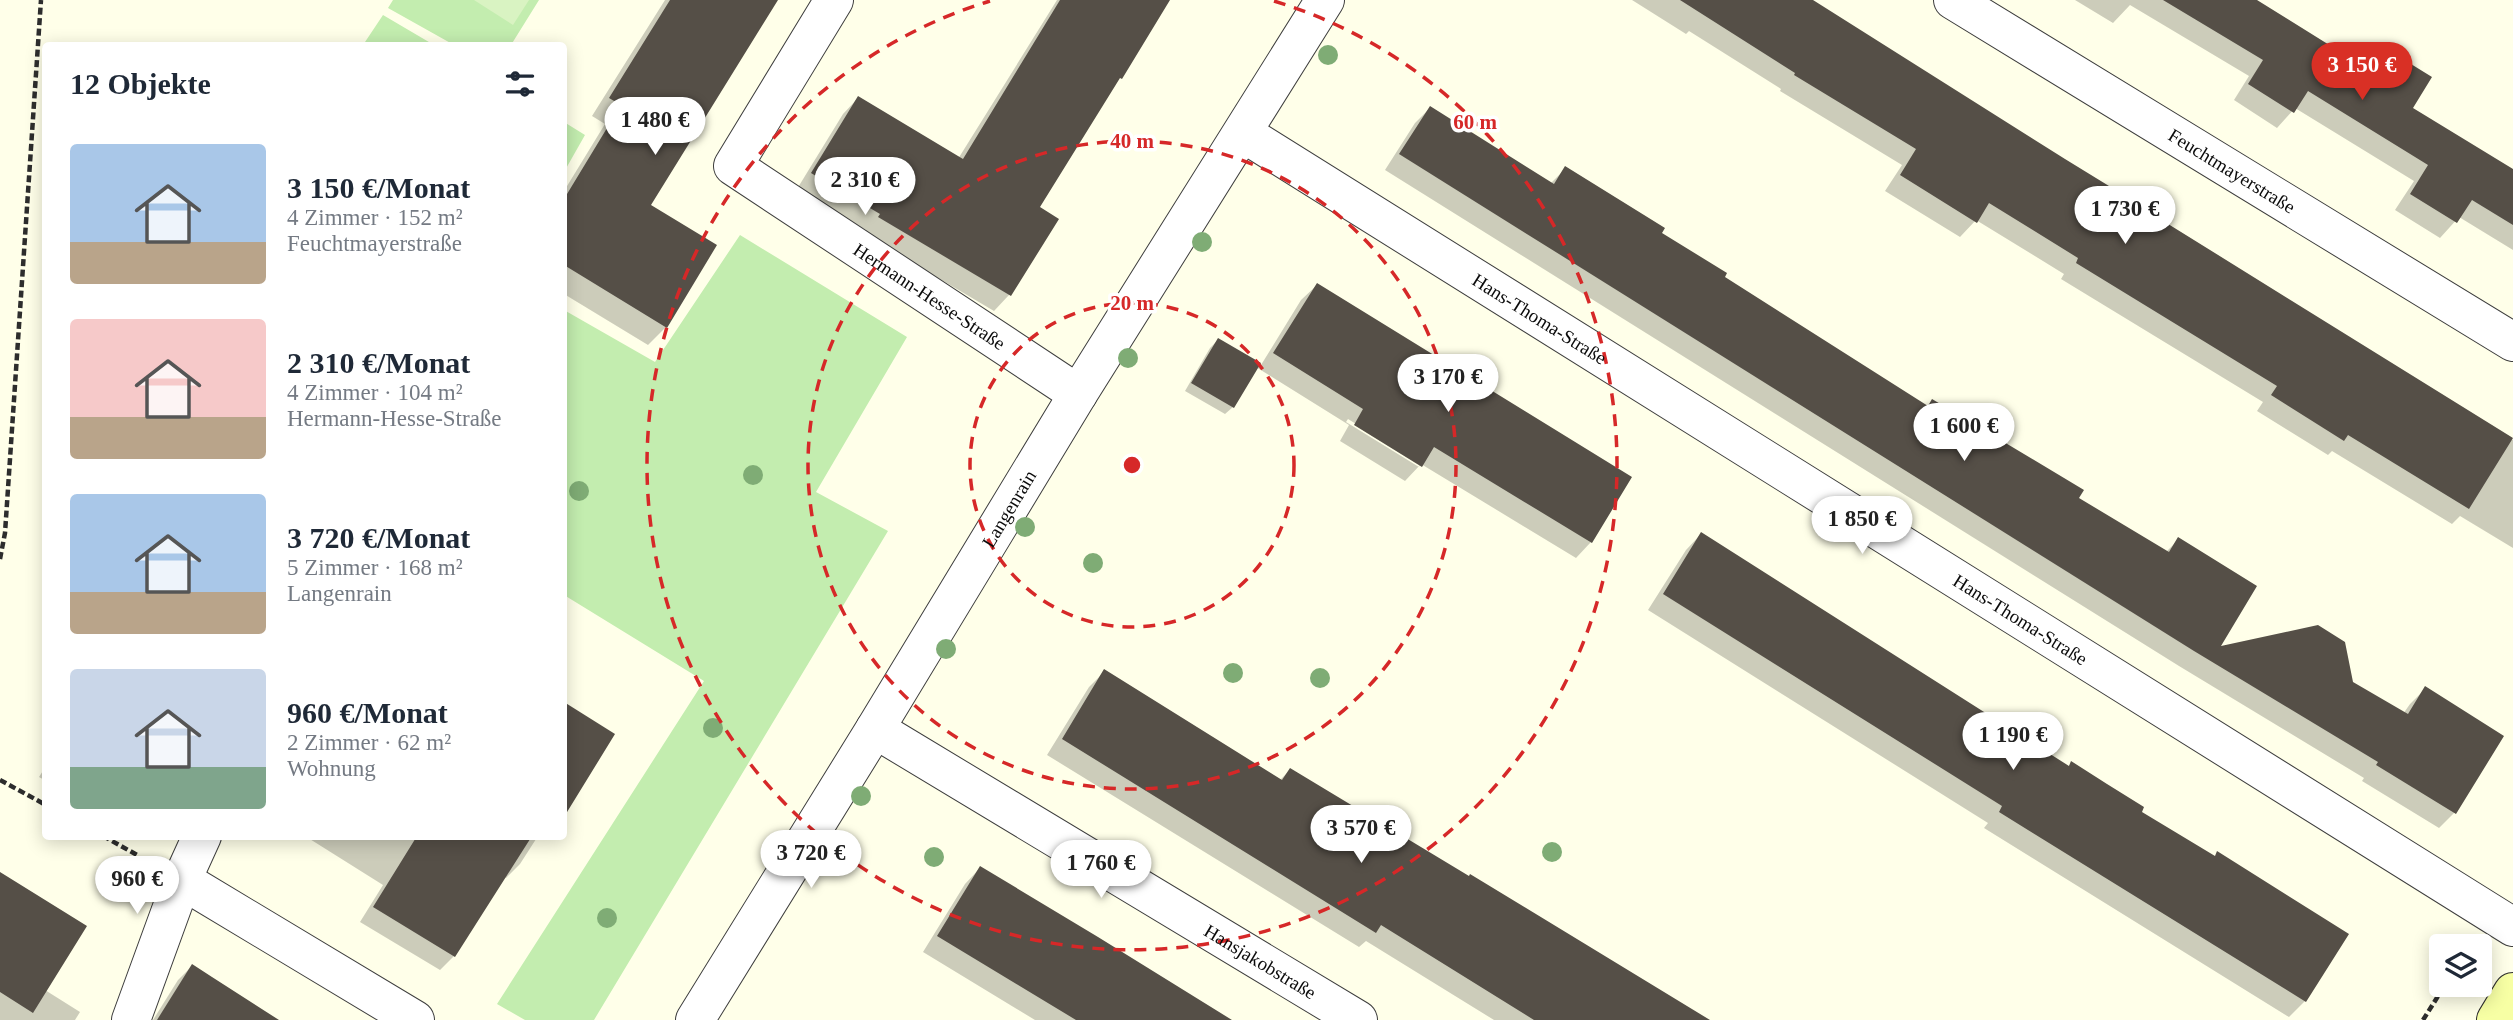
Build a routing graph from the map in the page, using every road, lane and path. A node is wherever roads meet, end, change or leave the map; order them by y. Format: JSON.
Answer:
{"nodes":[{"id":1,"x":41,"y":0,"type":"edge"},
{"id":2,"x":834,"y":0,"type":"edge"},
{"id":3,"x":1325,"y":0,"type":"edge"},
{"id":4,"x":1953,"y":0,"type":"edge"},
{"id":5,"x":1243,"y":133,"type":"junction"},
{"id":6,"x":2513,"y":342,"type":"edge"},
{"id":7,"x":1078,"y":394,"type":"junction"},
{"id":8,"x":0,"y":559,"type":"edge"},
{"id":9,"x":875,"y":729,"type":"junction"},
{"id":10,"x":0,"y":780,"type":"edge"},
{"id":11,"x":42,"y":803,"type":"edge"},
{"id":12,"x":200,"y":840,"type":"edge"},
{"id":13,"x":181,"y":880,"type":"junction"},
{"id":14,"x":2513,"y":927,"type":"edge"},
{"id":15,"x":2513,"y":992,"type":"edge"},
{"id":16,"x":2437,"y":997,"type":"edge"},
{"id":17,"x":131,"y":1020,"type":"edge"},
{"id":18,"x":415,"y":1020,"type":"edge"},
{"id":19,"x":695,"y":1020,"type":"edge"},
{"id":20,"x":1359,"y":1020,"type":"edge"},
{"id":21,"x":2423,"y":1020,"type":"edge"},
{"id":22,"x":2496,"y":1020,"type":"edge"}],
"edges":[{"from":1,"to":8,"type":"path"},
{"from":2,"to":7,"type":"street","name":"Hermann-Hesse-Straße"},
{"from":3,"to":5,"type":"street","name":"Langenrain"},
{"from":4,"to":6,"type":"street","name":"Feuchtmayerstraße"},
{"from":5,"to":7,"type":"street","name":"Langenrain"},
{"from":5,"to":14,"type":"street","name":"Hans-Thoma-Straße"},
{"from":7,"to":9,"type":"street","name":"Langenrain"},
{"from":9,"to":19,"type":"street","name":"Langenrain"},
{"from":9,"to":20,"type":"street","name":"Hansjakobstraße"},
{"from":10,"to":11,"type":"path"},
{"from":12,"to":13,"type":"street"},
{"from":13,"to":17,"type":"street"},
{"from":13,"to":18,"type":"street"},
{"from":15,"to":22,"type":"street"},
{"from":16,"to":21,"type":"path"}]}
